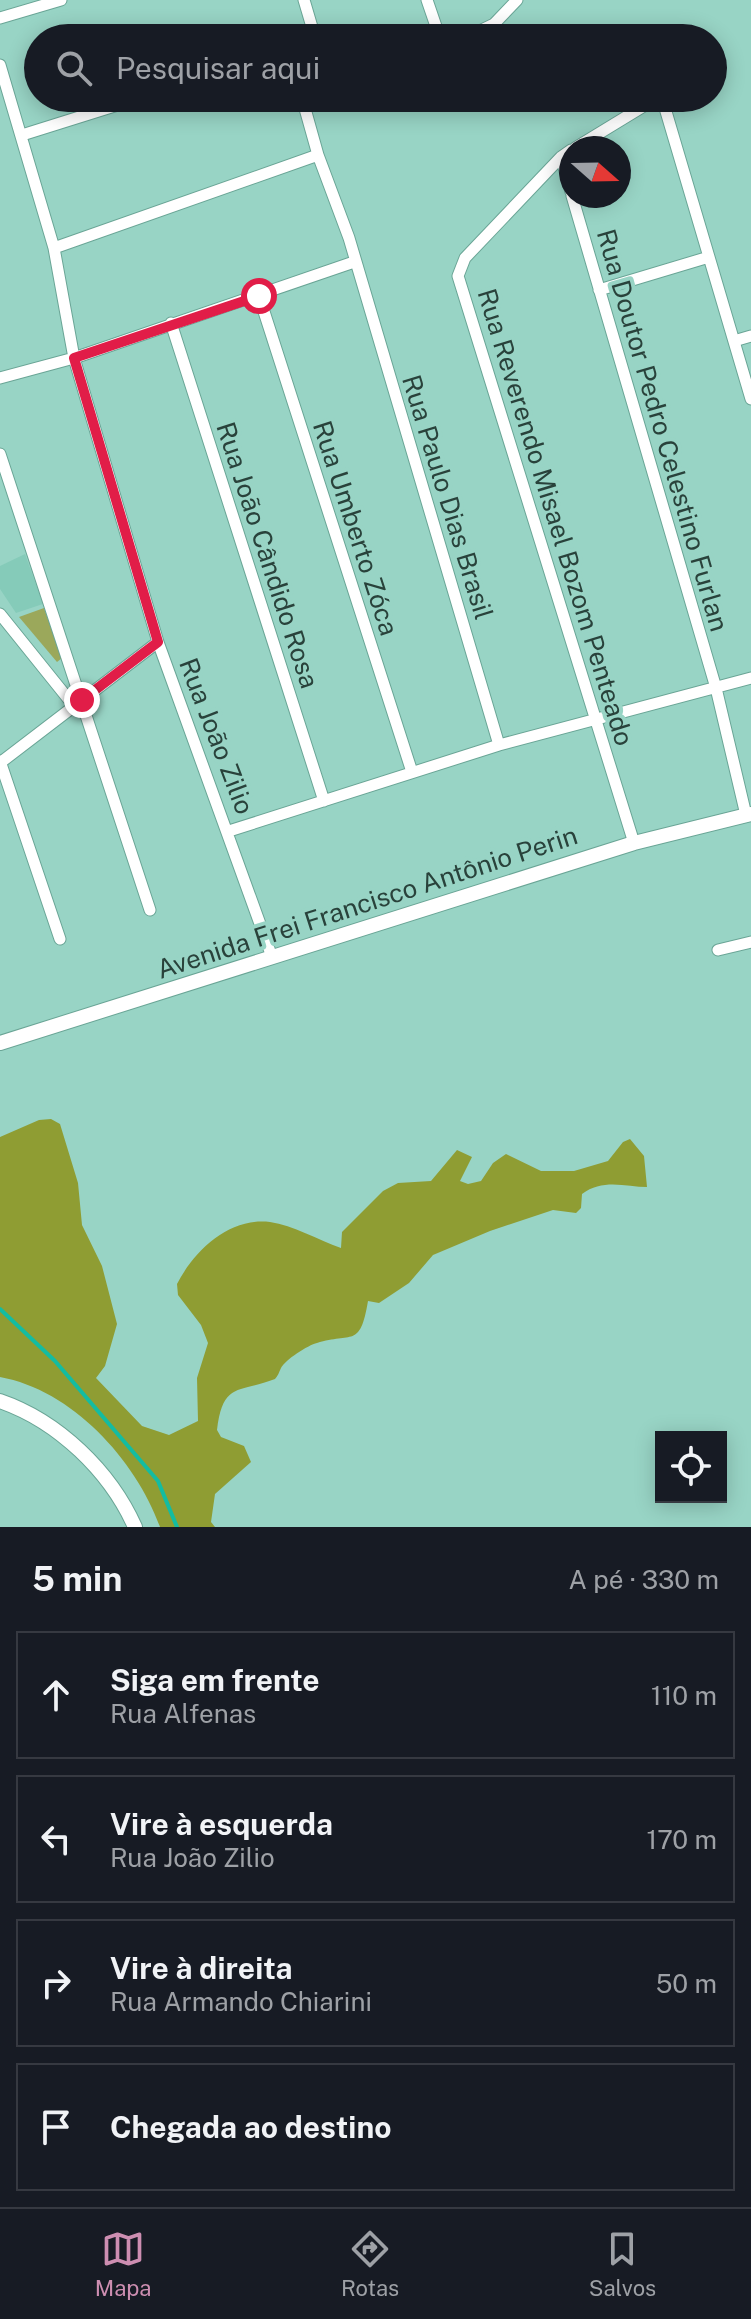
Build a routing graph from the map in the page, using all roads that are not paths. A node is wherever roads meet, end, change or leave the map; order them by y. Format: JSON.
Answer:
{"nodes":[{"id":1,"x":61,"y":0,"type":"edge"},
{"id":2,"x":304,"y":0,"type":"edge"},
{"id":3,"x":427,"y":0,"type":"edge"},
{"id":4,"x":517,"y":0,"type":"edge"},
{"id":5,"x":0,"y":18,"type":"edge"},
{"id":6,"x":311,"y":24,"type":"edge"},
{"id":7,"x":435,"y":24,"type":"edge"},
{"id":8,"x":494,"y":24,"type":"edge"},
{"id":9,"x":0,"y":65,"type":"edge"},
{"id":10,"x":95,"y":112,"type":"edge"},
{"id":11,"x":306,"y":112,"type":"edge"},
{"id":12,"x":636,"y":112,"type":"edge"},
{"id":13,"x":664,"y":112,"type":"edge"},
{"id":14,"x":22,"y":135,"type":"junction"},
{"id":15,"x":596,"y":136,"type":"edge"},
{"id":16,"x":318,"y":155,"type":"junction"},
{"id":17,"x":559,"y":162,"type":"edge"},
{"id":18,"x":576,"y":208,"type":"edge"},
{"id":19,"x":54,"y":248,"type":"junction"},
{"id":20,"x":709,"y":257,"type":"junction"},
{"id":21,"x":354,"y":262,"type":"junction"},
{"id":22,"x":599,"y":290,"type":"junction"},
{"id":23,"x":259,"y":296,"type":"junction"},
{"id":24,"x":171,"y":323,"type":"junction"},
{"id":25,"x":751,"y":336,"type":"edge"},
{"id":26,"x":734,"y":341,"type":"junction"},
{"id":27,"x":74,"y":358,"type":"junction"},
{"id":28,"x":0,"y":378,"type":"edge"},
{"id":29,"x":751,"y":399,"type":"edge"},
{"id":30,"x":0,"y":454,"type":"edge"},
{"id":31,"x":0,"y":614,"type":"edge"},
{"id":32,"x":158,"y":642,"type":"junction"},
{"id":33,"x":751,"y":678,"type":"edge"},
{"id":34,"x":716,"y":688,"type":"junction"},
{"id":35,"x":78,"y":703,"type":"junction"},
{"id":36,"x":595,"y":718,"type":"junction"},
{"id":37,"x":499,"y":745,"type":"junction"},
{"id":38,"x":0,"y":762,"type":"edge"},
{"id":39,"x":412,"y":772,"type":"junction"},
{"id":40,"x":324,"y":801,"type":"junction"},
{"id":41,"x":748,"y":815,"type":"edge"},
{"id":42,"x":229,"y":831,"type":"junction"},
{"id":43,"x":634,"y":843,"type":"junction"},
{"id":44,"x":150,"y":910,"type":"dead end"},
{"id":45,"x":60,"y":939,"type":"dead end"},
{"id":46,"x":751,"y":942,"type":"edge"},
{"id":47,"x":718,"y":950,"type":"dead end"},
{"id":48,"x":272,"y":957,"type":"junction"},
{"id":49,"x":0,"y":1043,"type":"edge"},
{"id":50,"x":0,"y":1401,"type":"edge"},
{"id":51,"x":135,"y":1527,"type":"edge"}],
"edges":[{"from":1,"to":5,"type":"street"},
{"from":2,"to":6,"type":"street"},
{"from":3,"to":7,"type":"street"},
{"from":4,"to":8,"type":"street"},
{"from":9,"to":14,"type":"street","name":"Rua João Zilio"},
{"from":10,"to":14,"type":"street"},
{"from":11,"to":16,"type":"street","name":"Rua Paulo Dias Brasil"},
{"from":12,"to":15,"type":"street","name":"Rua Reverendo Misael Bozom Penteado"},
{"from":13,"to":20,"type":"street"},
{"from":14,"to":19,"type":"street","name":"Rua João Zilio"},
{"from":16,"to":19,"type":"street"},
{"from":16,"to":21,"type":"street","name":"Rua Paulo Dias Brasil"},
{"from":17,"to":36,"type":"street","name":"Rua Reverendo Misael Bozom Penteado"},
{"from":18,"to":22,"type":"street","name":"Rua Doutor Pedro Celestino Furlan"},
{"from":19,"to":27,"type":"street","name":"Rua João Zilio"},
{"from":20,"to":22,"type":"street"},
{"from":20,"to":26,"type":"street"},
{"from":21,"to":23,"type":"street"},
{"from":21,"to":37,"type":"street","name":"Rua Paulo Dias Brasil"},
{"from":22,"to":34,"type":"street","name":"Rua Doutor Pedro Celestino Furlan"},
{"from":23,"to":24,"type":"street"},
{"from":23,"to":39,"type":"street","name":"Rua Umberto Zóca"},
{"from":24,"to":27,"type":"street"},
{"from":24,"to":40,"type":"street","name":"Rua João Cândido Rosa"},
{"from":25,"to":26,"type":"street"},
{"from":26,"to":29,"type":"street"},
{"from":27,"to":28,"type":"street"},
{"from":27,"to":32,"type":"street","name":"Rua João Zilio"},
{"from":30,"to":35,"type":"street"},
{"from":31,"to":35,"type":"street"},
{"from":32,"to":35,"type":"street"},
{"from":32,"to":42,"type":"street","name":"Rua João Zilio"},
{"from":33,"to":34,"type":"street"},
{"from":34,"to":36,"type":"street"},
{"from":34,"to":41,"type":"street","name":"Rua Doutor Pedro Celestino Furlan"},
{"from":35,"to":38,"type":"street"},
{"from":35,"to":44,"type":"street"},
{"from":36,"to":37,"type":"street"},
{"from":36,"to":43,"type":"street","name":"Rua Reverendo Misael Bozom Penteado"},
{"from":37,"to":39,"type":"street"},
{"from":38,"to":45,"type":"street"},
{"from":39,"to":40,"type":"street"},
{"from":40,"to":42,"type":"street"},
{"from":41,"to":43,"type":"street","name":"Avenida Frei Francisco Antônio Perin"},
{"from":42,"to":48,"type":"street","name":"Rua João Zilio"},
{"from":43,"to":48,"type":"street","name":"Avenida Frei Francisco Antônio Perin"},
{"from":46,"to":47,"type":"street"},
{"from":48,"to":49,"type":"street","name":"Avenida Frei Francisco Antônio Perin"},
{"from":50,"to":51,"type":"street"}]}
